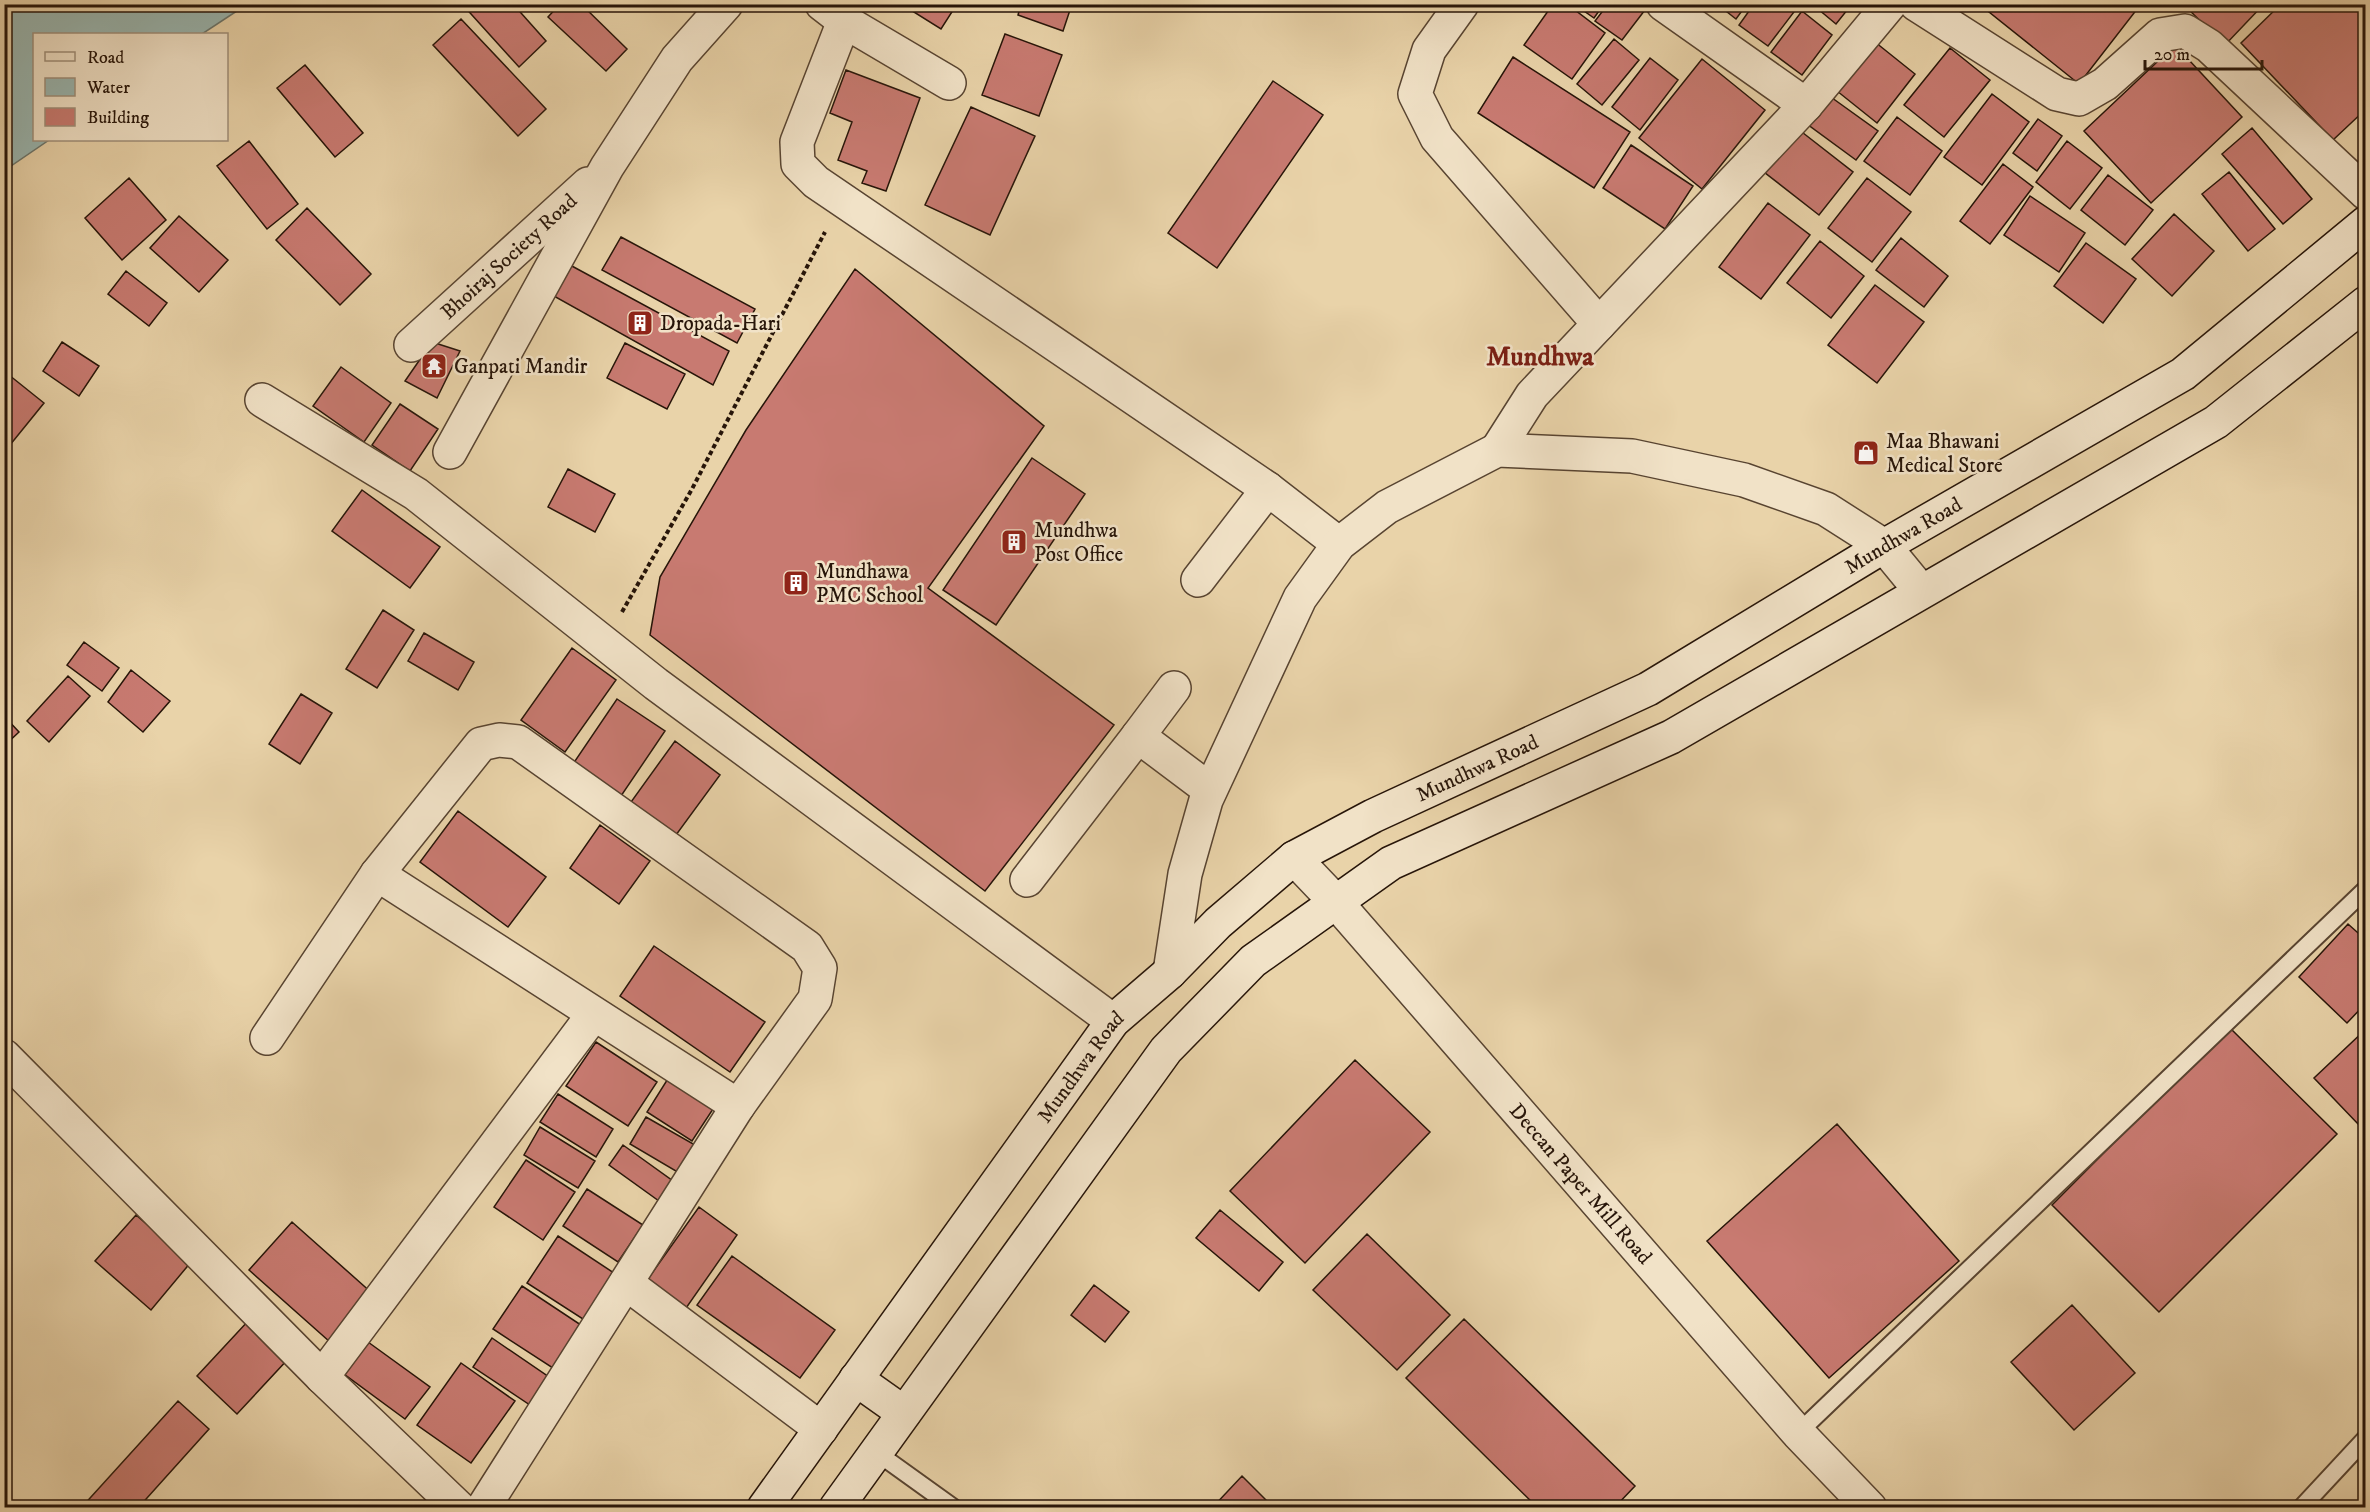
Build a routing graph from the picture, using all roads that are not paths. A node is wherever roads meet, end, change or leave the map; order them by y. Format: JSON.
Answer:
{"nodes":[{"id":1,"x":726,"y":4,"type":"edge"},
{"id":2,"x":1462,"y":4,"type":"edge"},
{"id":3,"x":1663,"y":4,"type":"edge"},
{"id":4,"x":1890,"y":4,"type":"edge"},
{"id":5,"x":1923,"y":6,"type":"edge"},
{"id":6,"x":833,"y":13,"type":"edge"},
{"id":7,"x":949,"y":83,"type":"dead end"},
{"id":8,"x":1806,"y":105,"type":"junction"},
{"id":9,"x":607,"y":167,"type":"junction"},
{"id":10,"x":2366,"y":193,"type":"edge"},
{"id":11,"x":2366,"y":223,"type":"edge"},
{"id":12,"x":2366,"y":303,"type":"edge"},
{"id":13,"x":1599,"y":324,"type":"junction"},
{"id":14,"x":411,"y":345,"type":"dead end"},
{"id":15,"x":262,"y":400,"type":"dead end"},
{"id":16,"x":1497,"y":450,"type":"junction"},
{"id":17,"x":450,"y":452,"type":"dead end"},
{"id":18,"x":1268,"y":489,"type":"junction"},
{"id":19,"x":1339,"y":544,"type":"junction"},
{"id":20,"x":1884,"y":546,"type":"junction"},
{"id":21,"x":1198,"y":580,"type":"dead end"},
{"id":22,"x":1921,"y":591,"type":"junction"},
{"id":23,"x":1173,"y":687,"type":"dead end"},
{"id":24,"x":1138,"y":736,"type":"junction"},
{"id":25,"x":1210,"y":790,"type":"junction"},
{"id":26,"x":1294,"y":858,"type":"junction"},
{"id":27,"x":377,"y":874,"type":"junction"},
{"id":28,"x":1027,"y":880,"type":"dead end"},
{"id":29,"x":2366,"y":889,"type":"edge"},
{"id":30,"x":1335,"y":901,"type":"junction"},
{"id":31,"x":1170,"y":972,"type":"junction"},
{"id":32,"x":592,"y":1015,"type":"junction"},
{"id":33,"x":1113,"y":1021,"type":"junction"},
{"id":34,"x":267,"y":1038,"type":"dead end"},
{"id":35,"x":4,"y":1056,"type":"edge"},
{"id":36,"x":738,"y":1106,"type":"junction"},
{"id":37,"x":626,"y":1283,"type":"junction"},
{"id":38,"x":322,"y":1377,"type":"junction"},
{"id":39,"x":856,"y":1379,"type":"junction"},
{"id":40,"x":904,"y":1413,"type":"junction"},
{"id":41,"x":821,"y":1429,"type":"junction"},
{"id":42,"x":1798,"y":1432,"type":"junction"},
{"id":43,"x":2366,"y":1438,"type":"edge"},
{"id":44,"x":876,"y":1452,"type":"junction"},
{"id":45,"x":459,"y":1508,"type":"edge"},
{"id":46,"x":483,"y":1508,"type":"edge"},
{"id":47,"x":764,"y":1508,"type":"edge"},
{"id":48,"x":836,"y":1508,"type":"edge"},
{"id":49,"x":954,"y":1508,"type":"edge"},
{"id":50,"x":1869,"y":1508,"type":"edge"},
{"id":51,"x":2301,"y":1508,"type":"edge"}],
"edges":[{"from":1,"to":9,"type":"street","name":"Bhoiraj Society Road"},
{"from":2,"to":13,"type":"street"},
{"from":3,"to":8,"type":"street"},
{"from":4,"to":8,"type":"street"},
{"from":5,"to":10,"type":"street"},
{"from":6,"to":7,"type":"street"},
{"from":6,"to":18,"type":"street"},
{"from":8,"to":13,"type":"street"},
{"from":9,"to":14,"type":"street","name":"Bhoiraj Society Road"},
{"from":9,"to":17,"type":"street","name":"Bhoiraj Society Road"},
{"from":11,"to":20,"type":"street","name":"Mundhwa Road"},
{"from":12,"to":22,"type":"street"},
{"from":13,"to":16,"type":"street"},
{"from":15,"to":33,"type":"street"},
{"from":16,"to":19,"type":"street"},
{"from":16,"to":20,"type":"street"},
{"from":18,"to":19,"type":"street"},
{"from":18,"to":21,"type":"street"},
{"from":19,"to":25,"type":"street"},
{"from":20,"to":22,"type":"street"},
{"from":20,"to":26,"type":"street","name":"Mundhwa Road"},
{"from":22,"to":30,"type":"street"},
{"from":23,"to":24,"type":"street"},
{"from":24,"to":25,"type":"street"},
{"from":24,"to":28,"type":"street"},
{"from":25,"to":31,"type":"street"},
{"from":26,"to":30,"type":"street","name":"Deccan Paper Mill Road"},
{"from":26,"to":31,"type":"street","name":"Mundhwa Road"},
{"from":27,"to":32,"type":"street"},
{"from":27,"to":34,"type":"street"},
{"from":27,"to":36,"type":"street"},
{"from":29,"to":42,"type":"lane"},
{"from":30,"to":40,"type":"street"},
{"from":30,"to":42,"type":"street","name":"Deccan Paper Mill Road"},
{"from":31,"to":33,"type":"street","name":"Mundhwa Road"},
{"from":32,"to":36,"type":"street"},
{"from":32,"to":38,"type":"street"},
{"from":33,"to":39,"type":"street","name":"Mundhwa Road"},
{"from":35,"to":38,"type":"street"},
{"from":36,"to":37,"type":"street"},
{"from":37,"to":41,"type":"street"},
{"from":37,"to":46,"type":"street"},
{"from":38,"to":45,"type":"street"},
{"from":39,"to":40,"type":"street"},
{"from":39,"to":41,"type":"street","name":"Mundhwa Road"},
{"from":40,"to":44,"type":"street"},
{"from":41,"to":47,"type":"street","name":"Mundhwa Road"},
{"from":42,"to":50,"type":"street","name":"Deccan Paper Mill Road"},
{"from":43,"to":51,"type":"lane"},
{"from":44,"to":48,"type":"street"},
{"from":44,"to":49,"type":"lane"}]}
